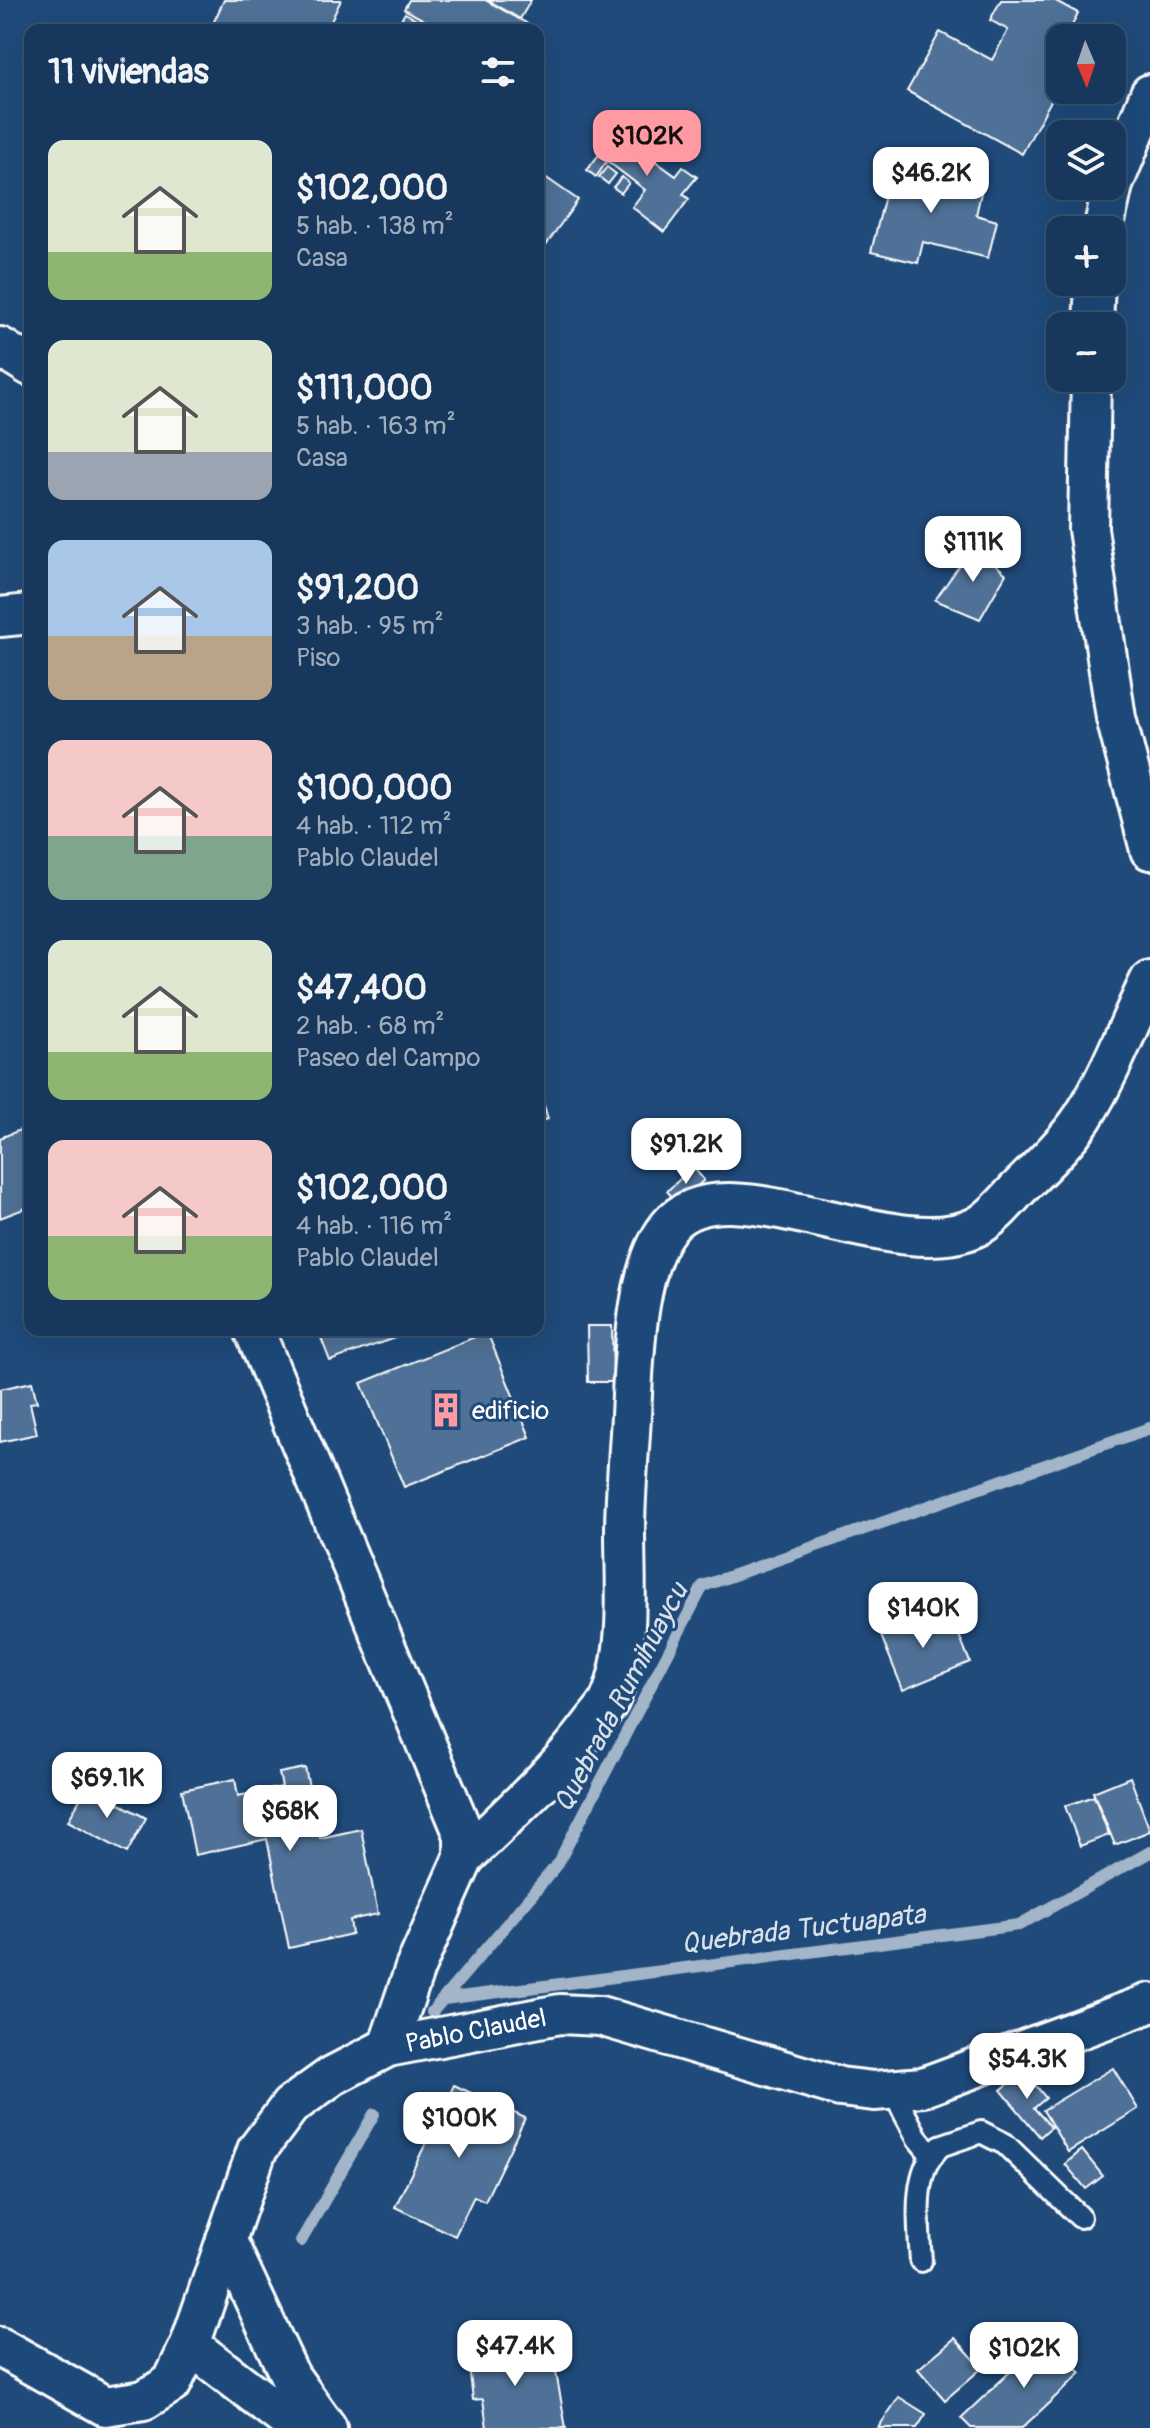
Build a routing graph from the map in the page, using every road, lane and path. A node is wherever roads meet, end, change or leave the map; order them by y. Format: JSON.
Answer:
{"nodes":[{"id":1,"x":1150,"y":94,"type":"edge"},
{"id":2,"x":1106,"y":216,"type":"edge"},
{"id":3,"x":0,"y":347,"type":"edge"},
{"id":4,"x":24,"y":362,"type":"edge"},
{"id":5,"x":1091,"y":392,"type":"edge"},
{"id":6,"x":24,"y":615,"type":"edge"},
{"id":7,"x":0,"y":617,"type":"edge"},
{"id":8,"x":1150,"y":850,"type":"edge"},
{"id":9,"x":1150,"y":980,"type":"edge"},
{"id":10,"x":256,"y":1336,"type":"edge"},
{"id":11,"x":464,"y":1858,"type":"junction"},
{"id":12,"x":1150,"y":2003,"type":"edge"},
{"id":13,"x":388,"y":2047,"type":"junction"},
{"id":14,"x":892,"y":2090,"type":"junction"},
{"id":15,"x":932,"y":2156,"type":"junction"},
{"id":16,"x":1080,"y":2217,"type":"dead end"},
{"id":17,"x":226,"y":2239,"type":"junction"},
{"id":18,"x":921,"y":2261,"type":"dead end"},
{"id":19,"x":190,"y":2345,"type":"junction"},
{"id":20,"x":0,"y":2347,"type":"edge"},
{"id":21,"x":298,"y":2428,"type":"edge"},
{"id":22,"x":327,"y":2428,"type":"edge"}],
"edges":[{"from":1,"to":2,"type":"street"},
{"from":3,"to":4,"type":"street"},
{"from":5,"to":8,"type":"street"},
{"from":6,"to":7,"type":"street"},
{"from":9,"to":11,"type":"street"},
{"from":10,"to":11,"type":"street"},
{"from":11,"to":13,"type":"street"},
{"from":12,"to":14,"type":"street","name":"Pablo Claudel"},
{"from":13,"to":14,"type":"street","name":"Pablo Claudel"},
{"from":13,"to":17,"type":"street","name":"Pablo Claudel"},
{"from":14,"to":15,"type":"lane"},
{"from":15,"to":16,"type":"lane"},
{"from":15,"to":18,"type":"lane"},
{"from":17,"to":19,"type":"street","name":"Pablo Claudel"},
{"from":17,"to":22,"type":"street"},
{"from":19,"to":20,"type":"street","name":"Pablo Claudel"},
{"from":19,"to":21,"type":"street"}]}
